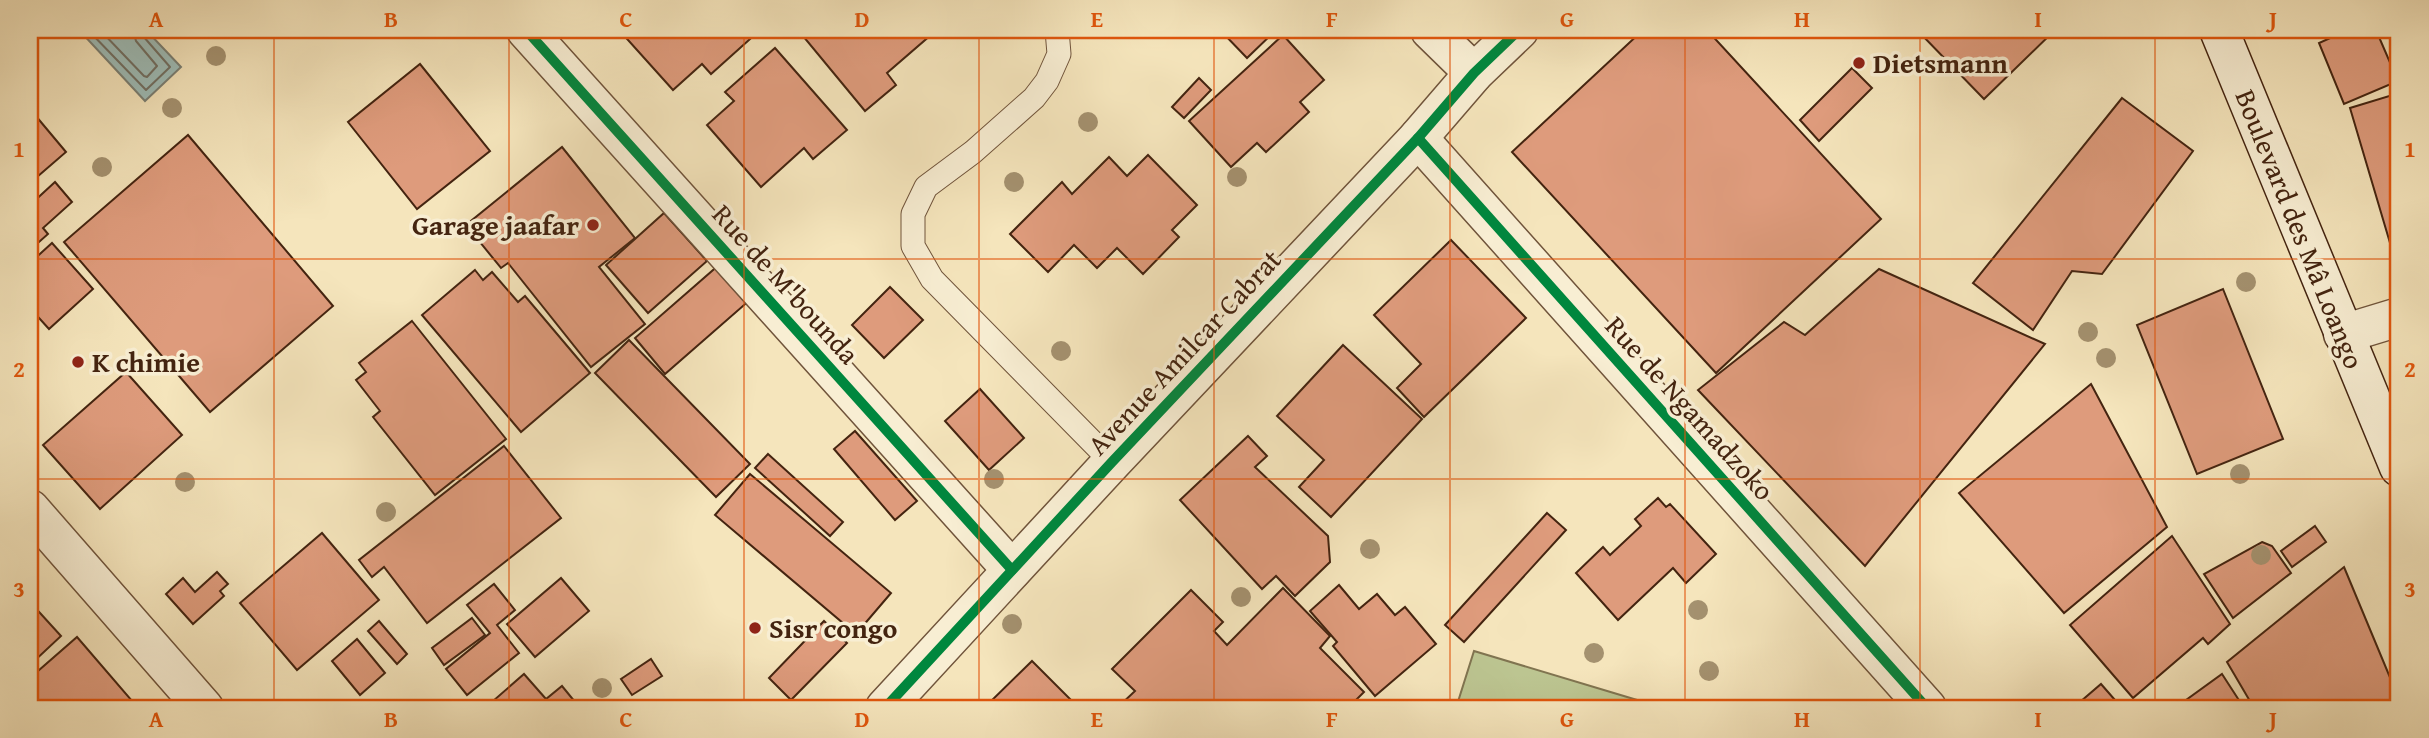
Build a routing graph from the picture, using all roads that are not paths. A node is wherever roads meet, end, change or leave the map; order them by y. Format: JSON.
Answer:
{"nodes":[{"id":1,"x":526,"y":30,"type":"edge"},
{"id":2,"x":1057,"y":30,"type":"edge"},
{"id":3,"x":1430,"y":30,"type":"edge"},
{"id":4,"x":1519,"y":30,"type":"edge"},
{"id":5,"x":2219,"y":30,"type":"edge"},
{"id":6,"x":1474,"y":73,"type":"junction"},
{"id":7,"x":1418,"y":138,"type":"junction"},
{"id":8,"x":2399,"y":317,"type":"edge"},
{"id":9,"x":2343,"y":334,"type":"junction"},
{"id":10,"x":1111,"y":462,"type":"junction"},
{"id":11,"x":2399,"y":467,"type":"edge"},
{"id":12,"x":30,"y":509,"type":"edge"},
{"id":13,"x":1012,"y":570,"type":"junction"},
{"id":14,"x":204,"y":708,"type":"edge"},
{"id":15,"x":885,"y":708,"type":"edge"},
{"id":16,"x":1927,"y":708,"type":"edge"}],
"edges":[{"from":1,"to":13,"type":"street","name":"Rue de M'bounda"},
{"from":2,"to":10,"type":"lane"},
{"from":3,"to":6,"type":"street"},
{"from":4,"to":6,"type":"street","name":"Avenue Amilcar Cabrat"},
{"from":5,"to":9,"type":"street","name":"Boulevard des Mâ Loango"},
{"from":6,"to":7,"type":"street","name":"Avenue Amilcar Cabrat"},
{"from":7,"to":10,"type":"street","name":"Avenue Amilcar Cabrat"},
{"from":7,"to":16,"type":"street","name":"Rue de Ngamadzoko"},
{"from":8,"to":9,"type":"street"},
{"from":9,"to":11,"type":"street","name":"Boulevard des Mâ Loango"},
{"from":10,"to":13,"type":"street","name":"Avenue Amilcar Cabrat"},
{"from":12,"to":14,"type":"street"},
{"from":13,"to":15,"type":"street","name":"Avenue Amilcar Cabrat"}]}
